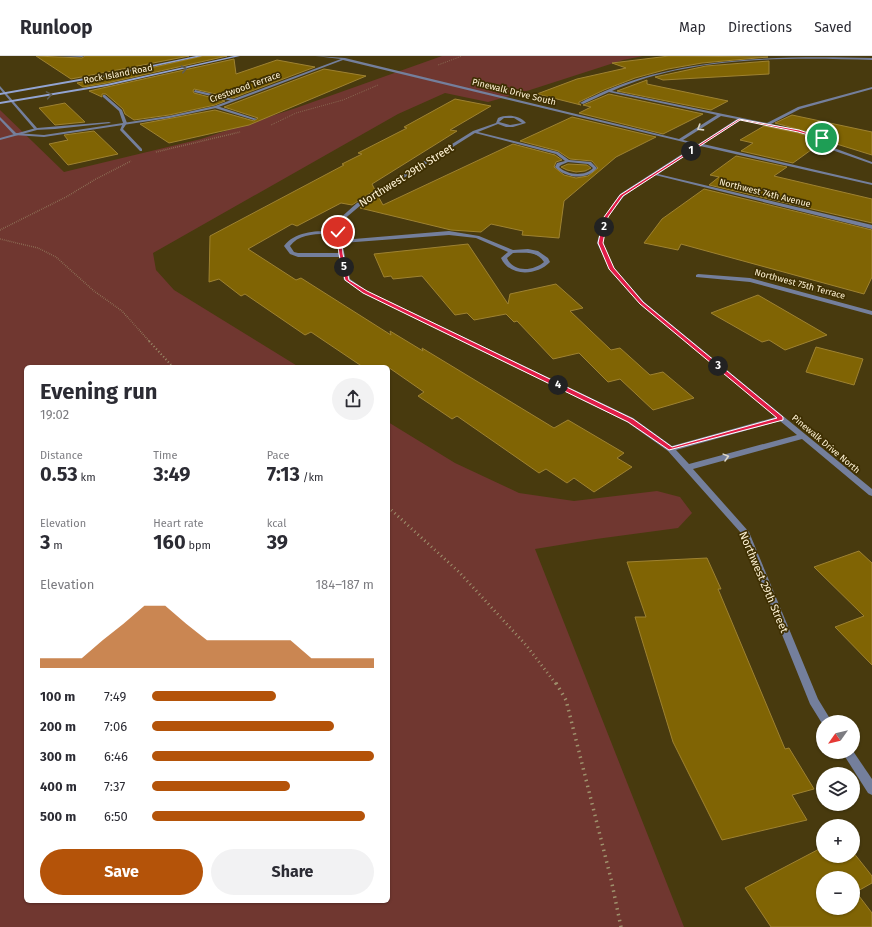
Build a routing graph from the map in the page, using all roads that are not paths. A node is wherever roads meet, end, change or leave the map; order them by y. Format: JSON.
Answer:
{"nodes":[{"id":1,"x":60,"y":56,"type":"edge"},
{"id":2,"x":82,"y":56,"type":"edge"},
{"id":3,"x":200,"y":56,"type":"edge"},
{"id":4,"x":238,"y":56,"type":"edge"},
{"id":5,"x":317,"y":56,"type":"edge"},
{"id":6,"x":338,"y":56,"type":"edge"},
{"id":7,"x":68,"y":57,"type":"edge"},
{"id":8,"x":872,"y":58,"type":"edge"},
{"id":9,"x":345,"y":59,"type":"junction"},
{"id":10,"x":0,"y":87,"type":"edge"},
{"id":11,"x":872,"y":88,"type":"edge"},
{"id":12,"x":195,"y":91,"type":"dead end"},
{"id":13,"x":609,"y":91,"type":"junction"},
{"id":14,"x":6,"y":93,"type":"junction"},
{"id":15,"x":0,"y":94,"type":"edge"},
{"id":16,"x":104,"y":96,"type":"dead end"},
{"id":17,"x":232,"y":100,"type":"junction"},
{"id":18,"x":11,"y":102,"type":"junction"},
{"id":19,"x":0,"y":103,"type":"edge"},
{"id":20,"x":582,"y":103,"type":"dead end"},
{"id":21,"x":216,"y":107,"type":"junction"},
{"id":22,"x":720,"y":115,"type":"junction"},
{"id":23,"x":0,"y":118,"type":"edge"},
{"id":24,"x":740,"y":119,"type":"junction"},
{"id":25,"x":255,"y":120,"type":"dead end"},
{"id":26,"x":125,"y":123,"type":"junction"},
{"id":27,"x":498,"y":123,"type":"junction"},
{"id":28,"x":766,"y":125,"type":"junction"},
{"id":29,"x":36,"y":129,"type":"junction"},
{"id":30,"x":474,"y":132,"type":"junction"},
{"id":31,"x":15,"y":134,"type":"junction"},
{"id":32,"x":0,"y":139,"type":"edge"},
{"id":33,"x":680,"y":140,"type":"junction"},
{"id":34,"x":700,"y":145,"type":"junction"},
{"id":35,"x":141,"y":150,"type":"dead end"},
{"id":36,"x":568,"y":161,"type":"junction"},
{"id":37,"x":872,"y":163,"type":"edge"},
{"id":38,"x":655,"y":174,"type":"junction"},
{"id":39,"x":872,"y":184,"type":"edge"},
{"id":40,"x":872,"y":227,"type":"edge"},
{"id":41,"x":338,"y":232,"type":"junction"},
{"id":42,"x":339,"y":242,"type":"junction"},
{"id":43,"x":512,"y":252,"type":"junction"},
{"id":44,"x":341,"y":254,"type":"junction"},
{"id":45,"x":698,"y":276,"type":"dead end"},
{"id":46,"x":872,"y":313,"type":"edge"},
{"id":47,"x":781,"y":418,"type":"junction"},
{"id":48,"x":803,"y":436,"type":"junction"},
{"id":49,"x":671,"y":449,"type":"junction"},
{"id":50,"x":689,"y":468,"type":"junction"},
{"id":51,"x":872,"y":493,"type":"edge"},
{"id":52,"x":823,"y":715,"type":"edge"},
{"id":53,"x":852,"y":759,"type":"edge"},
{"id":54,"x":872,"y":789,"type":"edge"}],
"edges":[{"from":1,"to":7,"type":"street"},
{"from":2,"to":7,"type":"street"},
{"from":3,"to":14,"type":"main road","name":"Rock Island Road"},
{"from":18,"to":4,"type":"main road","name":"Rock Island Road","one_way":true},
{"from":5,"to":9,"type":"street","name":"Pinewalk Drive South"},
{"from":6,"to":9,"type":"street","name":"Pinewalk Drive South"},
{"from":8,"to":13,"type":"street"},
{"from":9,"to":17,"type":"street","name":"Crestwood Terrace"},
{"from":9,"to":33,"type":"street","name":"Pinewalk Drive South"},
{"from":10,"to":14,"type":"street"},
{"from":11,"to":28,"type":"street"},
{"from":12,"to":17,"type":"street"},
{"from":13,"to":20,"type":"street"},
{"from":13,"to":22,"type":"street"},
{"from":14,"to":15,"type":"main road","name":"Rock Island Road"},
{"from":14,"to":18,"type":"street"},
{"from":16,"to":26,"type":"street"},
{"from":17,"to":21,"type":"street","name":"Crestwood Terrace"},
{"from":18,"to":19,"type":"main road","name":"Rock Island Road"},
{"from":18,"to":29,"type":"street"},
{"from":21,"to":25,"type":"street"},
{"from":21,"to":26,"type":"street","name":"Crestwood Terrace"},
{"from":22,"to":24,"type":"street"},
{"from":22,"to":33,"type":"street","one_way":true},
{"from":23,"to":31,"type":"street"},
{"from":24,"to":28,"type":"street"},
{"from":24,"to":34,"type":"street"},
{"from":26,"to":29,"type":"street","name":"Crestwood Terrace"},
{"from":26,"to":31,"type":"street","name":"Crestwood Terrace"},
{"from":26,"to":35,"type":"street"},
{"from":27,"to":27,"type":"street","name":"Northwest 29th Street"},
{"from":27,"to":30,"type":"street","name":"Northwest 29th Street"},
{"from":28,"to":37,"type":"street"},
{"from":29,"to":31,"type":"street","name":"Crestwood Terrace"},
{"from":30,"to":36,"type":"street"},
{"from":30,"to":41,"type":"street","name":"Northwest 29th Street"},
{"from":31,"to":32,"type":"street","name":"Crestwood Terrace"},
{"from":33,"to":34,"type":"street","name":"Pinewalk Drive South"},
{"from":34,"to":38,"type":"street","name":"Pinewalk Drive North"},
{"from":34,"to":39,"type":"street","name":"Pinewalk Drive South"},
{"from":36,"to":36,"type":"street"},
{"from":38,"to":40,"type":"street","name":"Northwest 74th Avenue"},
{"from":38,"to":47,"type":"street","name":"Pinewalk Drive North"},
{"from":41,"to":42,"type":"street","name":"Northwest 29th Street"},
{"from":41,"to":44,"type":"street"},
{"from":42,"to":43,"type":"street"},
{"from":42,"to":44,"type":"street","name":"Northwest 29th Street"},
{"from":43,"to":43,"type":"street"},
{"from":44,"to":49,"type":"street","name":"Northwest 29th Street"},
{"from":45,"to":46,"type":"street","name":"Northwest 75th Terrace"},
{"from":47,"to":48,"type":"street","name":"Pinewalk Drive North"},
{"from":47,"to":49,"type":"street"},
{"from":50,"to":48,"type":"street","one_way":true},
{"from":48,"to":51,"type":"street","name":"Pinewalk Drive North"},
{"from":49,"to":50,"type":"street","name":"Northwest 29th Street"},
{"from":50,"to":52,"type":"street","name":"Northwest 29th Street"},
{"from":53,"to":54,"type":"street"}]}
